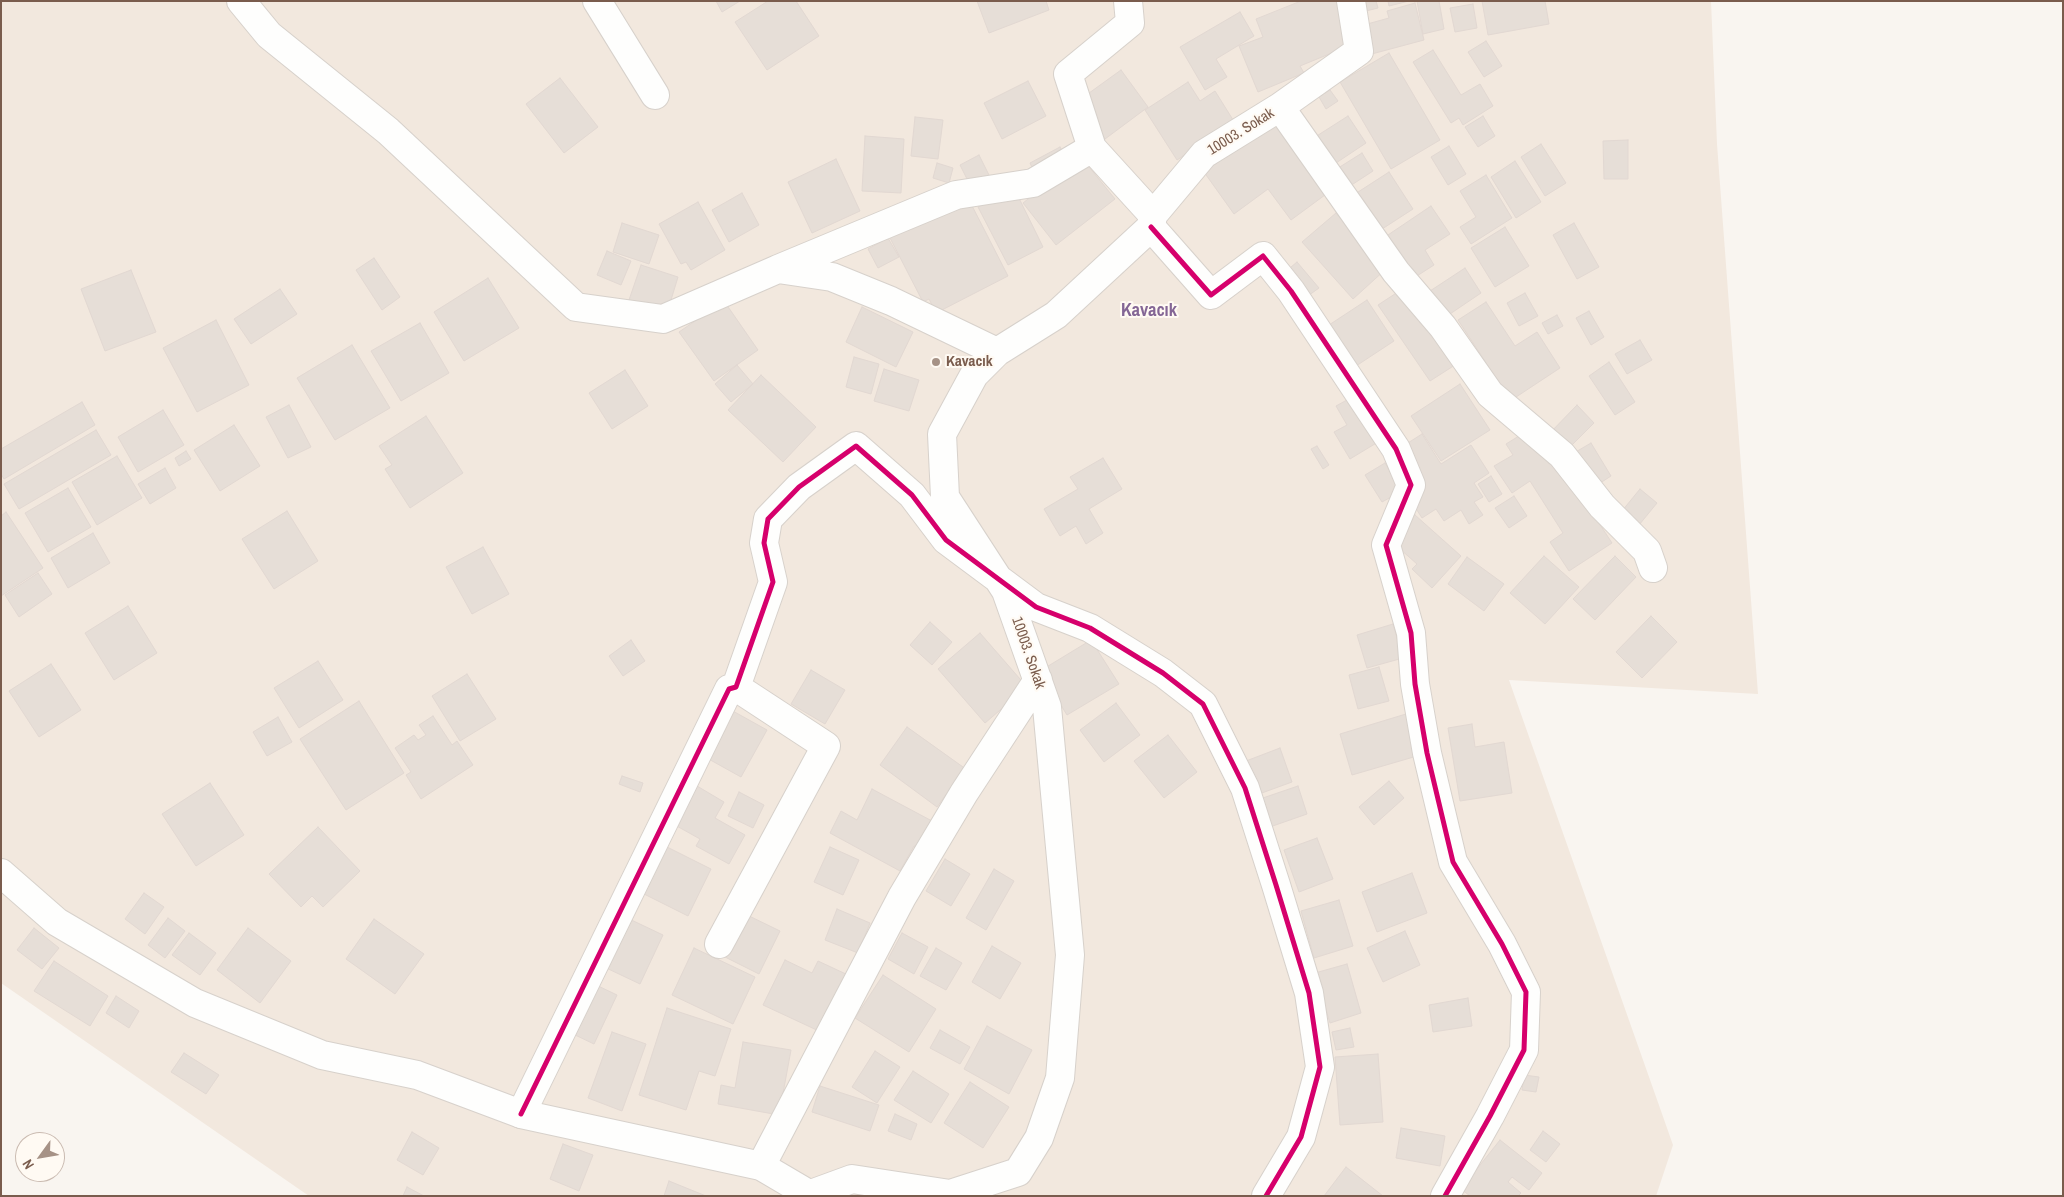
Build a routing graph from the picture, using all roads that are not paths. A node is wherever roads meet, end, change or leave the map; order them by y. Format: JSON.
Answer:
{"nodes":[{"id":1,"x":242,"y":1,"type":"edge"},
{"id":2,"x":596,"y":1,"type":"edge"},
{"id":3,"x":1128,"y":1,"type":"edge"},
{"id":4,"x":1351,"y":1,"type":"edge"},
{"id":5,"x":655,"y":95,"type":"dead end"},
{"id":6,"x":1280,"y":108,"type":"junction"},
{"id":7,"x":1092,"y":148,"type":"junction"},
{"id":8,"x":1152,"y":221,"type":"junction"},
{"id":9,"x":778,"y":268,"type":"junction"},
{"id":10,"x":996,"y":352,"type":"junction"},
{"id":11,"x":1653,"y":568,"type":"dead end"},
{"id":12,"x":996,"y":575,"type":"junction"},
{"id":13,"x":1038,"y":680,"type":"junction"},
{"id":14,"x":736,"y":687,"type":"junction"},
{"id":15,"x":1,"y":873,"type":"edge"},
{"id":16,"x":719,"y":944,"type":"dead end"},
{"id":17,"x":521,"y":1114,"type":"junction"},
{"id":18,"x":761,"y":1166,"type":"junction"},
{"id":19,"x":811,"y":1195,"type":"edge"},
{"id":20,"x":1266,"y":1196,"type":"edge"},
{"id":21,"x":1445,"y":1196,"type":"edge"}],
"edges":[{"from":1,"to":9,"type":"street"},
{"from":2,"to":5,"type":"street"},
{"from":3,"to":7,"type":"street"},
{"from":4,"to":6,"type":"street","name":"10003. Sokak"},
{"from":6,"to":8,"type":"street","name":"10003. Sokak"},
{"from":6,"to":11,"type":"street"},
{"from":7,"to":8,"type":"street"},
{"from":7,"to":9,"type":"street"},
{"from":8,"to":10,"type":"street","name":"10003. Sokak"},
{"from":8,"to":21,"type":"street"},
{"from":9,"to":10,"type":"street"},
{"from":10,"to":12,"type":"street","name":"10003. Sokak"},
{"from":12,"to":13,"type":"street","name":"10003. Sokak"},
{"from":12,"to":14,"type":"street"},
{"from":12,"to":20,"type":"street"},
{"from":13,"to":18,"type":"street"},
{"from":13,"to":19,"type":"street","name":"10003. Sokak"},
{"from":14,"to":16,"type":"street"},
{"from":14,"to":17,"type":"street"},
{"from":15,"to":17,"type":"street"},
{"from":17,"to":18,"type":"street"},
{"from":18,"to":19,"type":"street"}]}
